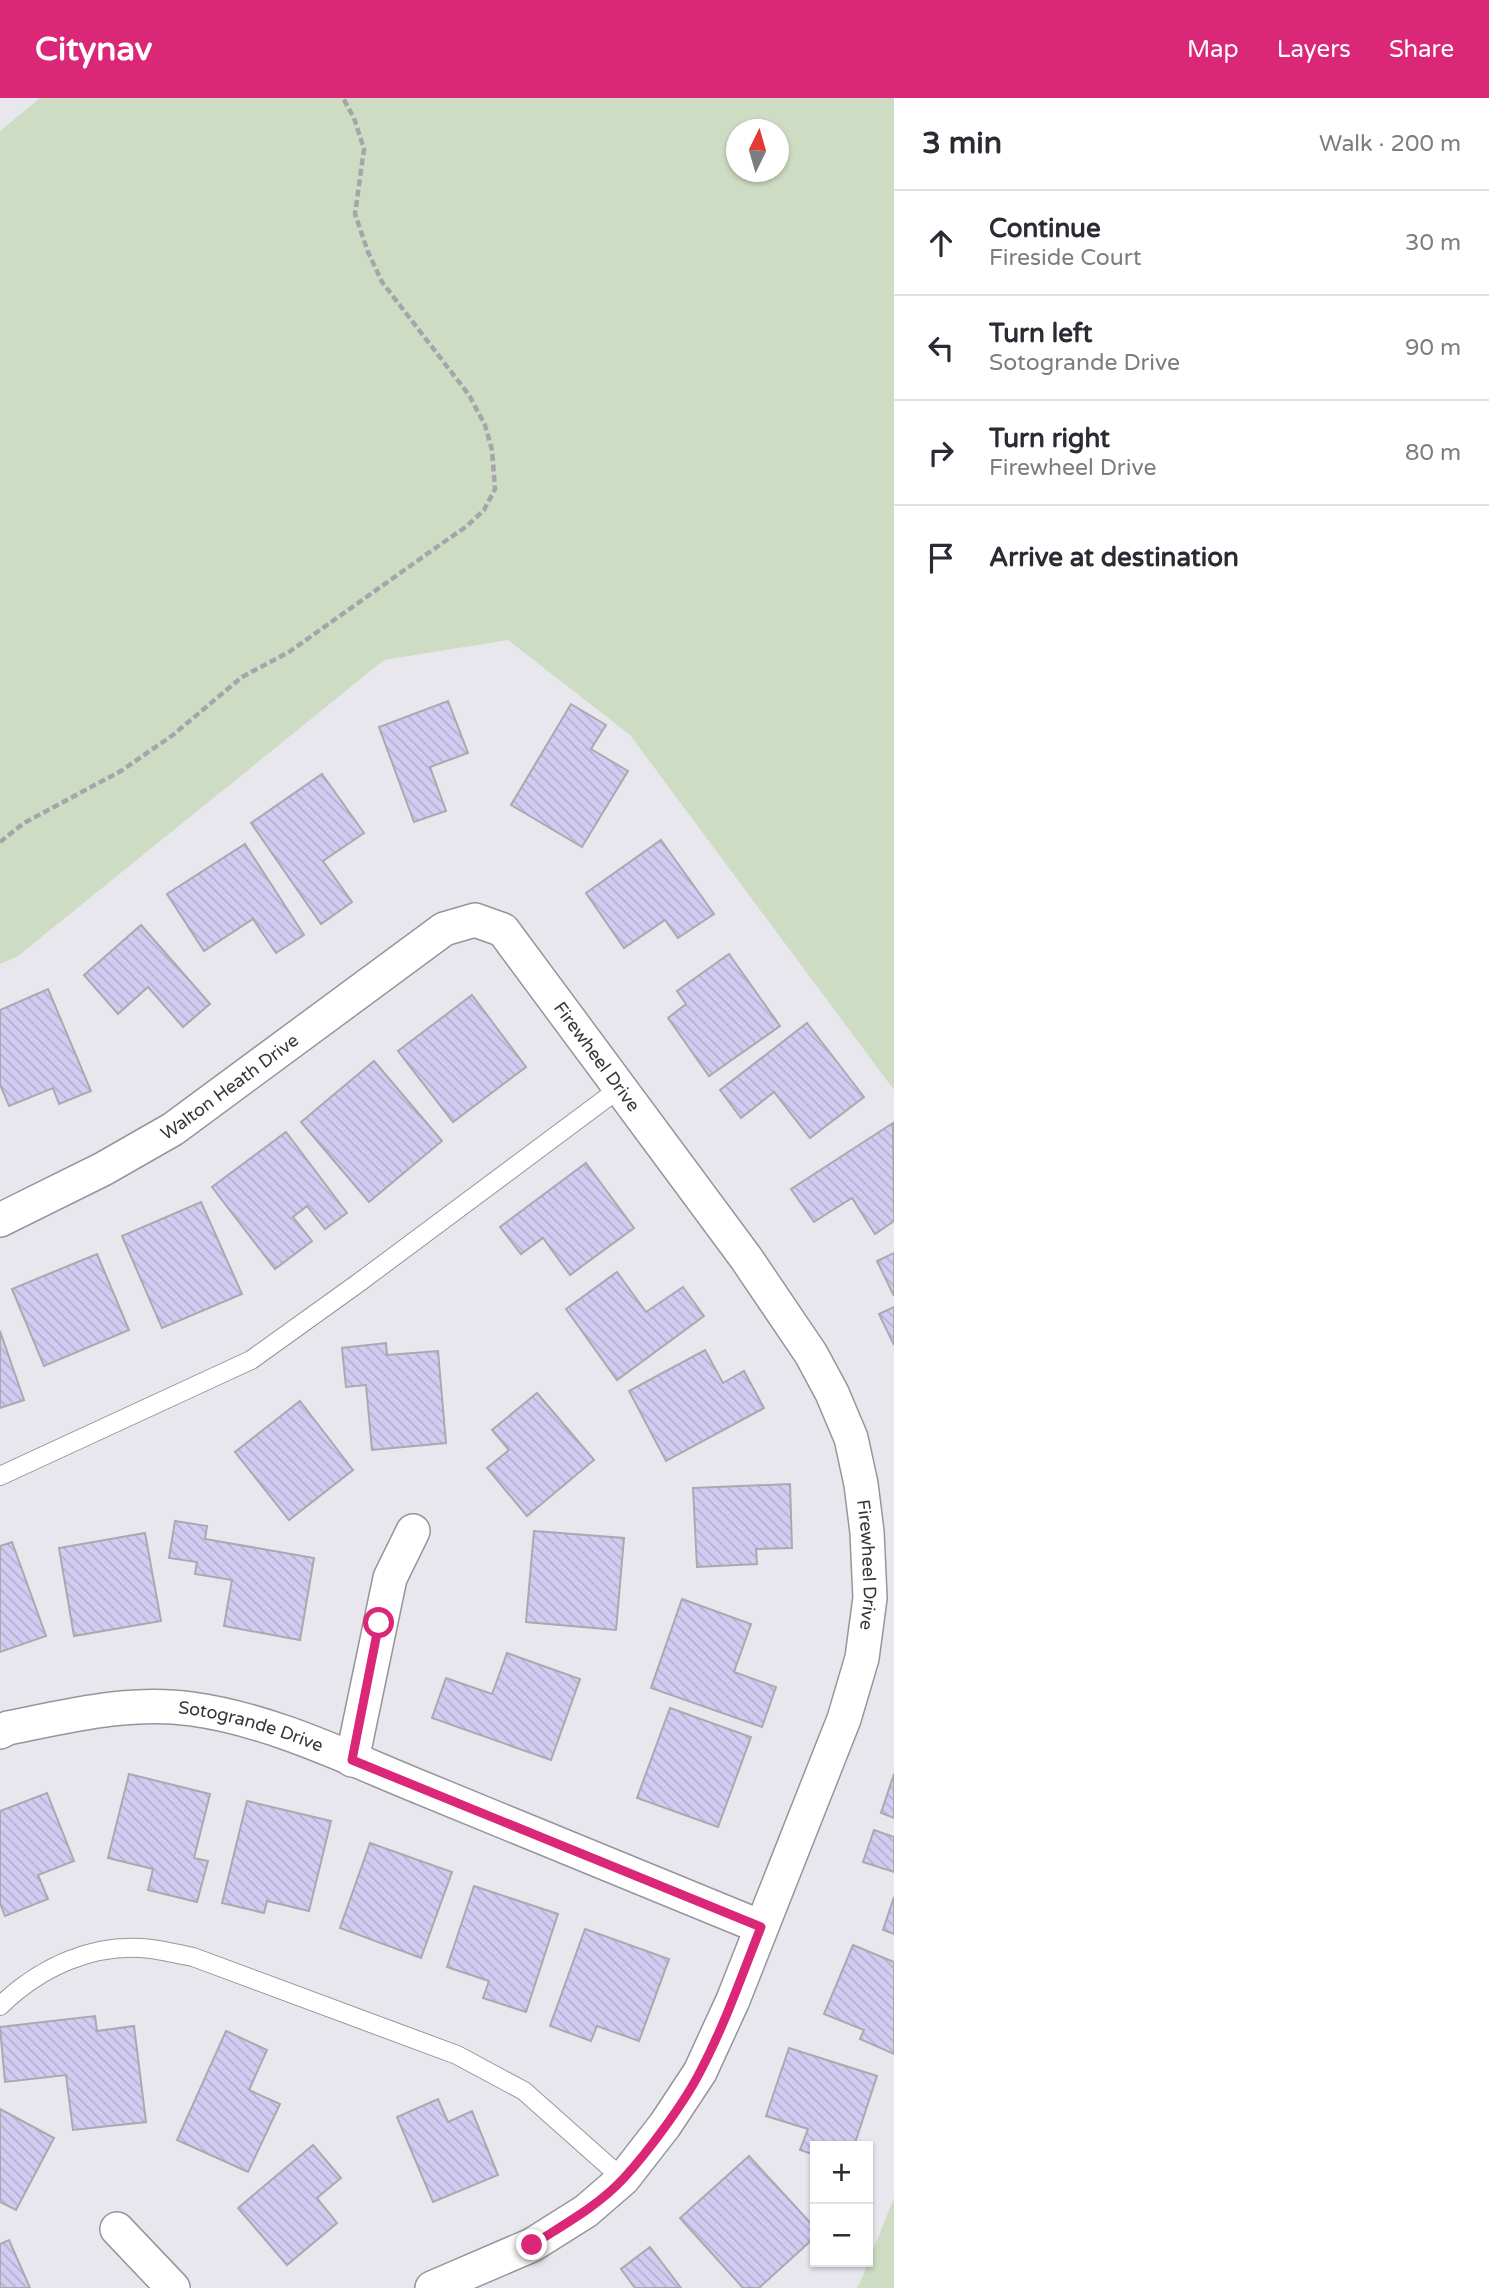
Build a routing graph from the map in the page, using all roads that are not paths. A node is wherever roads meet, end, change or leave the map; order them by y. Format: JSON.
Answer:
{"nodes":[{"id":1,"x":444,"y":929,"type":"joint"},
{"id":2,"x":620,"y":1088,"type":"junction"},
{"id":3,"x":0,"y":1220,"type":"edge"},
{"id":4,"x":0,"y":1476,"type":"edge"},
{"id":5,"x":413,"y":1531,"type":"dead end"},
{"id":6,"x":0,"y":1732,"type":"edge"},
{"id":7,"x":352,"y":1760,"type":"junction"},
{"id":8,"x":761,"y":1927,"type":"junction"},
{"id":9,"x":0,"y":2006,"type":"edge"},
{"id":10,"x":623,"y":2179,"type":"junction"},
{"id":11,"x":117,"y":2229,"type":"dead end"},
{"id":12,"x":173,"y":2288,"type":"edge"},
{"id":13,"x":432,"y":2288,"type":"edge"}],
"edges":[{"from":1,"to":2,"type":"street","name":"Firewheel Drive"},
{"from":1,"to":3,"type":"street","name":"Walton Heath Drive"},
{"from":2,"to":4,"type":"lane"},
{"from":2,"to":8,"type":"street","name":"Firewheel Drive"},
{"from":5,"to":7,"type":"street"},
{"from":6,"to":7,"type":"street","name":"Sotogrande Drive"},
{"from":7,"to":8,"type":"street","name":"Sotogrande Drive"},
{"from":8,"to":10,"type":"street","name":"Firewheel Drive"},
{"from":9,"to":10,"type":"lane"},
{"from":10,"to":13,"type":"street","name":"Firewheel Drive"},
{"from":11,"to":12,"type":"street"}]}
